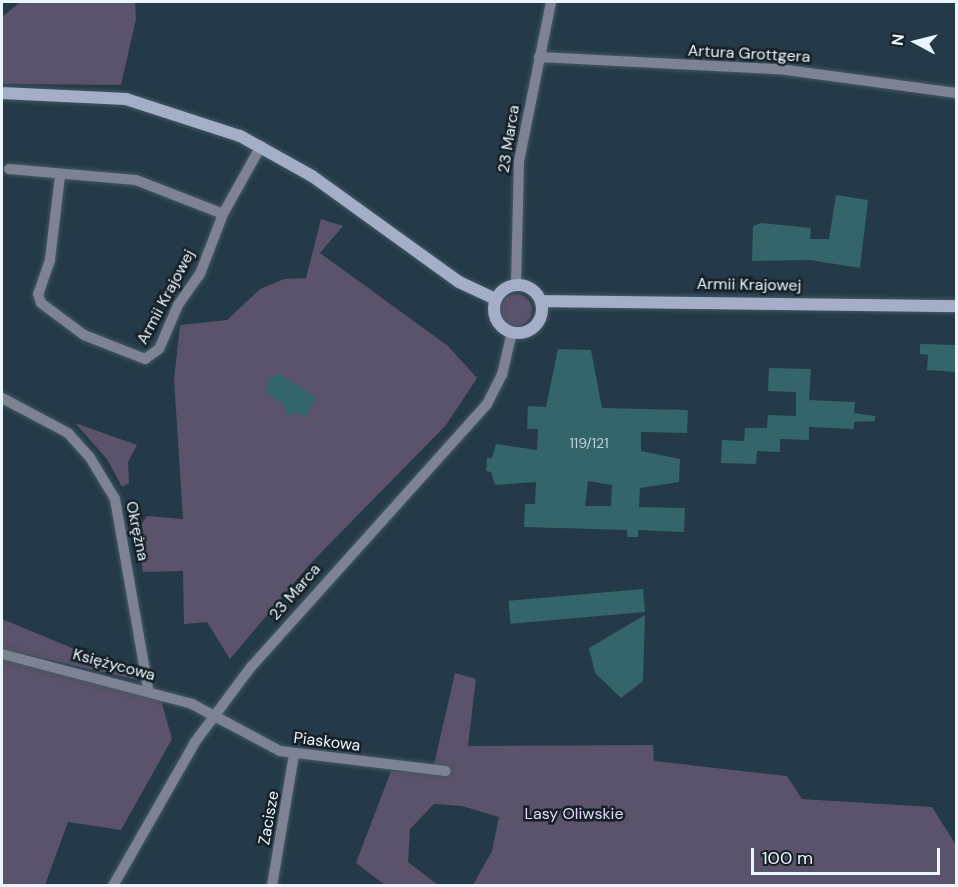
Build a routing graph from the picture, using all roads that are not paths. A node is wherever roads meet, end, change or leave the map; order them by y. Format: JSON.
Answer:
{"nodes":[{"id":1,"x":551,"y":2,"type":"edge"},
{"id":2,"x":539,"y":57,"type":"junction"},
{"id":3,"x":2,"y":93,"type":"edge"},
{"id":4,"x":957,"y":93,"type":"edge"},
{"id":5,"x":261,"y":146,"type":"junction"},
{"id":6,"x":9,"y":169,"type":"dead end"},
{"id":7,"x":60,"y":176,"type":"junction"},
{"id":8,"x":223,"y":214,"type":"junction"},
{"id":9,"x":516,"y":284,"type":"junction"},
{"id":10,"x":495,"y":299,"type":"junction"},
{"id":11,"x":541,"y":301,"type":"junction"},
{"id":12,"x":957,"y":306,"type":"edge"},
{"id":13,"x":512,"y":332,"type":"junction"},
{"id":14,"x":2,"y":398,"type":"edge"},
{"id":15,"x":2,"y":654,"type":"edge"},
{"id":16,"x":148,"y":689,"type":"junction"},
{"id":17,"x":214,"y":717,"type":"junction"},
{"id":18,"x":294,"y":754,"type":"junction"},
{"id":19,"x":446,"y":771,"type":"dead end"},
{"id":20,"x":113,"y":885,"type":"edge"},
{"id":21,"x":272,"y":885,"type":"edge"}],
"edges":[{"from":1,"to":2,"type":"street","name":"23 Marca"},
{"from":2,"to":4,"type":"street","name":"Artura Grottgera"},
{"from":2,"to":9,"type":"street","name":"23 Marca"},
{"from":3,"to":5,"type":"street"},
{"from":5,"to":8,"type":"street","name":"Armii Krajowej"},
{"from":5,"to":10,"type":"street"},
{"from":6,"to":7,"type":"street"},
{"from":7,"to":8,"type":"street"},
{"from":7,"to":8,"type":"street","name":"Armii Krajowej"},
{"from":9,"to":10,"type":"street"},
{"from":9,"to":11,"type":"street"},
{"from":10,"to":13,"type":"street"},
{"from":11,"to":12,"type":"street","name":"Armii Krajowej"},
{"from":11,"to":13,"type":"street"},
{"from":13,"to":17,"type":"street","name":"23 Marca"},
{"from":14,"to":16,"type":"street","name":"Okrężna"},
{"from":15,"to":16,"type":"street","name":"Księżycowa"},
{"from":16,"to":17,"type":"street","name":"Księżycowa"},
{"from":17,"to":18,"type":"street","name":"Piaskowa"},
{"from":17,"to":20,"type":"street","name":"23 Marca"},
{"from":18,"to":19,"type":"street","name":"Piaskowa"},
{"from":18,"to":21,"type":"street","name":"Zacisze"}]}
